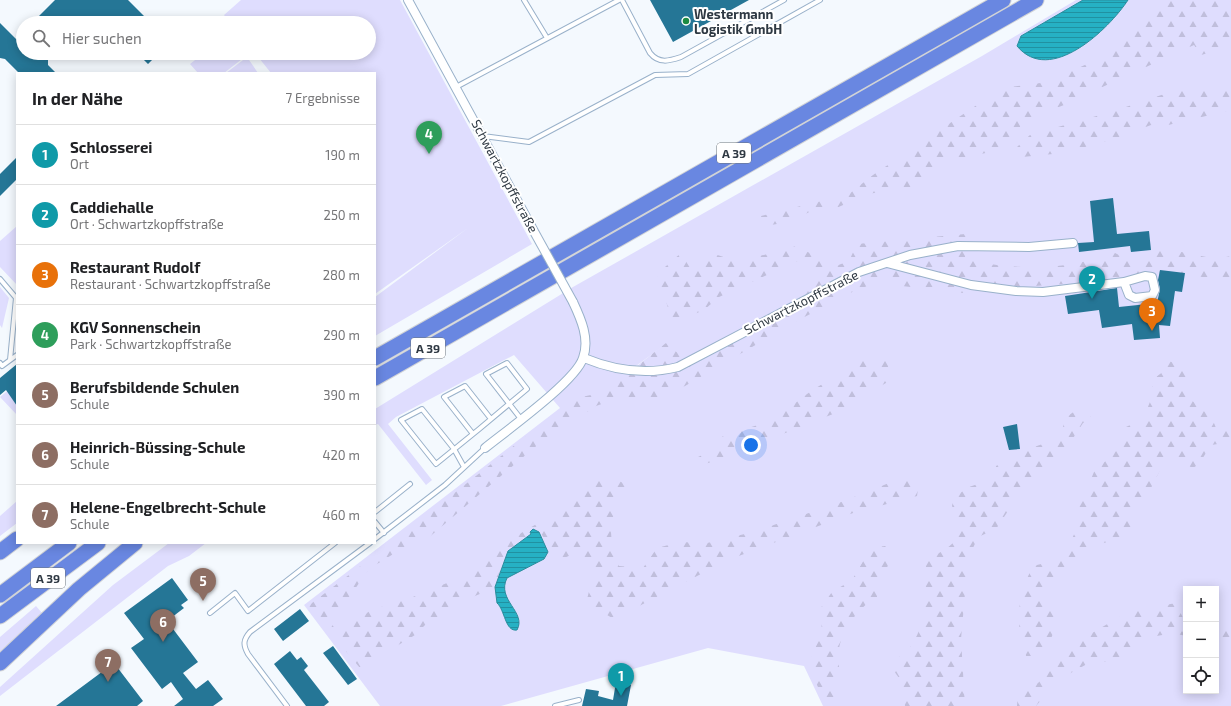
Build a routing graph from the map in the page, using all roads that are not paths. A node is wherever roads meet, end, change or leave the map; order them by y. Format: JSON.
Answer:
{"nodes":[{"id":1,"x":408,"y":0,"type":"edge"},
{"id":2,"x":524,"y":0,"type":"edge"},
{"id":3,"x":619,"y":0,"type":"edge"},
{"id":4,"x":622,"y":0,"type":"edge"},
{"id":5,"x":784,"y":0,"type":"edge"},
{"id":6,"x":820,"y":0,"type":"edge"},
{"id":7,"x":1003,"y":0,"type":"edge"},
{"id":8,"x":1036,"y":0,"type":"edge"},
{"id":9,"x":547,"y":38,"type":"junction"},
{"id":10,"x":456,"y":87,"type":"junction"},
{"id":11,"x":482,"y":136,"type":"junction"},
{"id":12,"x":1073,"y":243,"type":"dead end"},
{"id":13,"x":884,"y":262,"type":"junction"},
{"id":14,"x":0,"y":279,"type":"edge"},
{"id":15,"x":1124,"y":282,"type":"dead end"},
{"id":16,"x":16,"y":297,"type":"edge"},
{"id":17,"x":16,"y":307,"type":"edge"},
{"id":18,"x":16,"y":356,"type":"edge"},
{"id":19,"x":376,"y":357,"type":"edge"},
{"id":20,"x":584,"y":358,"type":"junction"},
{"id":21,"x":10,"y":360,"type":"junction"},
{"id":22,"x":0,"y":363,"type":"edge"},
{"id":23,"x":376,"y":377,"type":"edge"},
{"id":24,"x":509,"y":404,"type":"junction"},
{"id":25,"x":491,"y":419,"type":"junction"},
{"id":26,"x":521,"y":419,"type":"junction"},
{"id":27,"x":473,"y":434,"type":"junction"},
{"id":28,"x":485,"y":448,"type":"joint"},
{"id":29,"x":454,"y":450,"type":"junction"},
{"id":30,"x":464,"y":467,"type":"junction"},
{"id":31,"x":410,"y":484,"type":"dead end"},
{"id":32,"x":376,"y":511,"type":"edge"},
{"id":33,"x":376,"y":523,"type":"edge"},
{"id":34,"x":384,"y":533,"type":"junction"},
{"id":35,"x":376,"y":538,"type":"edge"},
{"id":36,"x":16,"y":540,"type":"edge"},
{"id":37,"x":68,"y":544,"type":"edge"},
{"id":38,"x":97,"y":544,"type":"edge"},
{"id":39,"x":134,"y":544,"type":"edge"},
{"id":40,"x":334,"y":544,"type":"edge"},
{"id":41,"x":369,"y":544,"type":"edge"},
{"id":42,"x":0,"y":552,"type":"edge"},
{"id":43,"x":0,"y":595,"type":"edge"},
{"id":44,"x":210,"y":613,"type":"dead end"},
{"id":45,"x":0,"y":616,"type":"edge"},
{"id":46,"x":0,"y":663,"type":"edge"},
{"id":47,"x":579,"y":700,"type":"dead end"},
{"id":48,"x":287,"y":706,"type":"edge"},
{"id":49,"x":555,"y":706,"type":"edge"}],
"edges":[{"from":1,"to":10,"type":"street","name":"Schwartzkopffstraße"},
{"from":2,"to":9,"type":"lane"},
{"from":3,"to":9,"type":"lane"},
{"from":4,"to":5,"type":"lane"},
{"from":6,"to":11,"type":"lane"},
{"from":7,"to":19,"type":"highway","number":"A 39"},
{"from":8,"to":23,"type":"highway","number":"A 39"},
{"from":9,"to":10,"type":"lane"},
{"from":10,"to":11,"type":"street","name":"Schwartzkopffstraße"},
{"from":11,"to":20,"type":"street","name":"Schwartzkopffstraße","bridge":true},
{"from":12,"to":13,"type":"street","name":"Schwartzkopffstraße"},
{"from":13,"to":15,"type":"street"},
{"from":13,"to":20,"type":"street","name":"Schwartzkopffstraße"},
{"from":14,"to":16,"type":"lane"},
{"from":17,"to":21,"type":"lane"},
{"from":18,"to":21,"type":"lane"},
{"from":20,"to":26,"type":"street"},
{"from":21,"to":22,"type":"lane"},
{"from":24,"to":24,"type":"lane"},
{"from":24,"to":25,"type":"lane"},
{"from":24,"to":26,"type":"lane"},
{"from":25,"to":27,"type":"lane"},
{"from":25,"to":27,"type":"lane"},
{"from":26,"to":28,"type":"street"},
{"from":27,"to":29,"type":"lane"},
{"from":28,"to":30,"type":"lane"},
{"from":29,"to":29,"type":"lane"},
{"from":29,"to":30,"type":"lane"},
{"from":30,"to":34,"type":"lane"},
{"from":31,"to":32,"type":"lane"},
{"from":33,"to":34,"type":"lane"},
{"from":34,"to":35,"type":"lane"},
{"from":36,"to":42,"type":"highway"},
{"from":37,"to":43,"type":"highway","number":"A 39"},
{"from":38,"to":45,"type":"highway","number":"A 39"},
{"from":39,"to":46,"type":"highway"},
{"from":40,"to":44,"type":"lane"},
{"from":41,"to":48,"type":"lane"},
{"from":47,"to":49,"type":"lane"}]}
